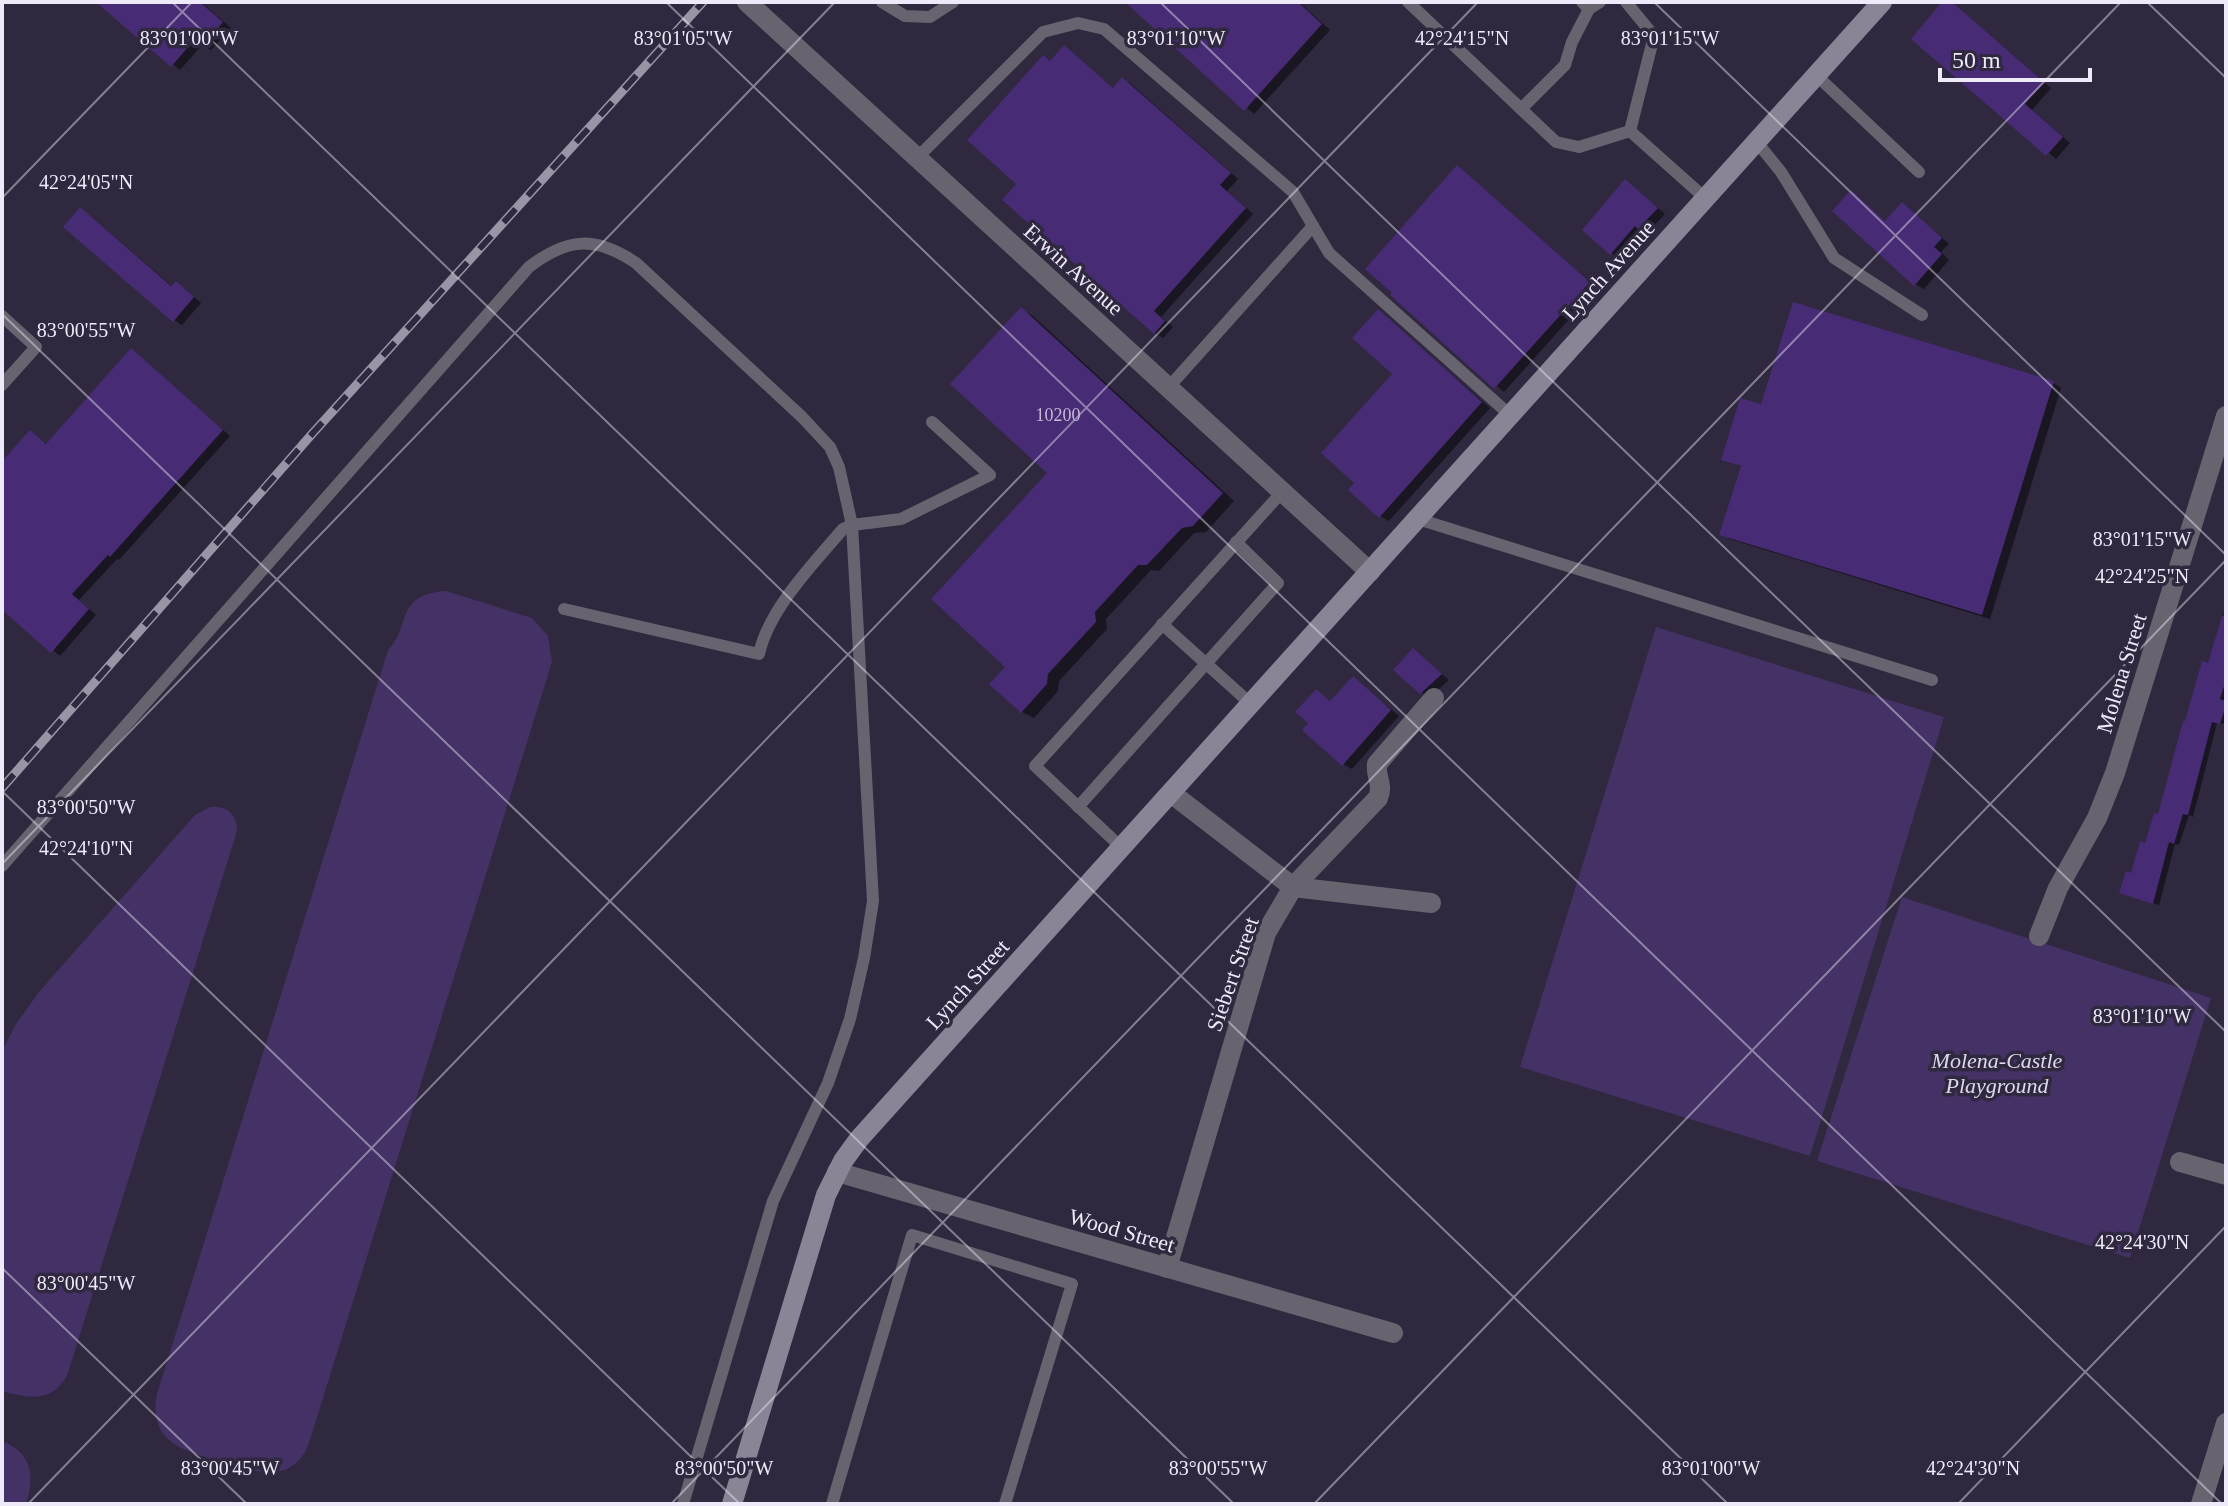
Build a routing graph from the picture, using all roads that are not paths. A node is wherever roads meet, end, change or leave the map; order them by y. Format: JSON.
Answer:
{"nodes":[{"id":1,"x":747,"y":2,"type":"edge"},
{"id":2,"x":882,"y":2,"type":"edge"},
{"id":3,"x":953,"y":2,"type":"edge"},
{"id":4,"x":1408,"y":2,"type":"edge"},
{"id":5,"x":1626,"y":2,"type":"edge"},
{"id":6,"x":1882,"y":2,"type":"edge"},
{"id":7,"x":1590,"y":4,"type":"edge"},
{"id":8,"x":1816,"y":75,"type":"junction"},
{"id":9,"x":1521,"y":109,"type":"junction"},
{"id":10,"x":1630,"y":131,"type":"junction"},
{"id":11,"x":1756,"y":141,"type":"junction"},
{"id":12,"x":917,"y":158,"type":"junction"},
{"id":13,"x":1919,"y":172,"type":"dead end"},
{"id":14,"x":1705,"y":198,"type":"junction"},
{"id":15,"x":1313,"y":226,"type":"junction"},
{"id":16,"x":1922,"y":315,"type":"dead end"},
{"id":17,"x":2,"y":316,"type":"edge"},
{"id":18,"x":2,"y":385,"type":"edge"},
{"id":19,"x":1168,"y":388,"type":"junction"},
{"id":20,"x":1510,"y":415,"type":"junction"},
{"id":21,"x":2226,"y":416,"type":"edge"},
{"id":22,"x":932,"y":422,"type":"dead end"},
{"id":23,"x":1282,"y":492,"type":"junction"},
{"id":24,"x":1418,"y":519,"type":"junction"},
{"id":25,"x":852,"y":525,"type":"junction"},
{"id":26,"x":1236,"y":542,"type":"junction"},
{"id":27,"x":1370,"y":572,"type":"junction"},
{"id":28,"x":564,"y":609,"type":"dead end"},
{"id":29,"x":1162,"y":624,"type":"junction"},
{"id":30,"x":1206,"y":663,"type":"junction"},
{"id":31,"x":1932,"y":680,"type":"dead end"},
{"id":32,"x":1434,"y":698,"type":"dead end"},
{"id":33,"x":1251,"y":704,"type":"junction"},
{"id":34,"x":1171,"y":793,"type":"junction"},
{"id":35,"x":1078,"y":807,"type":"junction"},
{"id":36,"x":1122,"y":848,"type":"junction"},
{"id":37,"x":2,"y":866,"type":"edge"},
{"id":38,"x":1293,"y":887,"type":"junction"},
{"id":39,"x":1431,"y":903,"type":"dead end"},
{"id":40,"x":2039,"y":936,"type":"dead end"},
{"id":41,"x":2180,"y":1162,"type":"dead end"},
{"id":42,"x":837,"y":1172,"type":"junction"},
{"id":43,"x":2226,"y":1175,"type":"edge"},
{"id":44,"x":1167,"y":1268,"type":"junction"},
{"id":45,"x":1393,"y":1333,"type":"dead end"},
{"id":46,"x":2226,"y":1423,"type":"edge"},
{"id":47,"x":683,"y":1504,"type":"edge"},
{"id":48,"x":732,"y":1504,"type":"edge"},
{"id":49,"x":832,"y":1504,"type":"edge"},
{"id":50,"x":1005,"y":1504,"type":"edge"},
{"id":51,"x":2201,"y":1504,"type":"edge"}],
"edges":[{"from":1,"to":12,"type":"street","name":"Erwin Avenue"},
{"from":2,"to":3,"type":"lane"},
{"from":4,"to":9,"type":"lane"},
{"from":5,"to":10,"type":"lane"},
{"from":6,"to":8,"type":"street","name":"Lynch Avenue"},
{"from":7,"to":9,"type":"lane"},
{"from":8,"to":11,"type":"street","name":"Lynch Avenue"},
{"from":8,"to":13,"type":"lane"},
{"from":9,"to":10,"type":"lane"},
{"from":10,"to":14,"type":"lane"},
{"from":11,"to":14,"type":"street","name":"Lynch Avenue"},
{"from":11,"to":16,"type":"lane"},
{"from":12,"to":15,"type":"lane"},
{"from":12,"to":19,"type":"street","name":"Erwin Avenue"},
{"from":14,"to":20,"type":"street","name":"Lynch Avenue"},
{"from":15,"to":19,"type":"lane"},
{"from":15,"to":20,"type":"lane"},
{"from":17,"to":18,"type":"lane"},
{"from":19,"to":23,"type":"street","name":"Erwin Avenue"},
{"from":20,"to":24,"type":"street","name":"Lynch Avenue"},
{"from":21,"to":40,"type":"street","name":"Molena Street"},
{"from":22,"to":25,"type":"lane"},
{"from":23,"to":26,"type":"lane"},
{"from":23,"to":27,"type":"street","name":"Erwin Avenue"},
{"from":24,"to":27,"type":"street","name":"Lynch Avenue"},
{"from":24,"to":31,"type":"lane"},
{"from":25,"to":28,"type":"lane"},
{"from":25,"to":37,"type":"lane"},
{"from":25,"to":47,"type":"lane"},
{"from":26,"to":29,"type":"lane"},
{"from":26,"to":30,"type":"lane"},
{"from":27,"to":33,"type":"street","name":"Lynch Street"},
{"from":29,"to":30,"type":"lane"},
{"from":29,"to":35,"type":"lane"},
{"from":30,"to":33,"type":"lane"},
{"from":30,"to":35,"type":"lane"},
{"from":32,"to":38,"type":"street","name":"Siebert Street"},
{"from":33,"to":34,"type":"street","name":"Lynch Street"},
{"from":34,"to":36,"type":"street","name":"Lynch Street"},
{"from":34,"to":38,"type":"street"},
{"from":35,"to":36,"type":"lane"},
{"from":36,"to":42,"type":"street","name":"Lynch Street"},
{"from":38,"to":39,"type":"street"},
{"from":38,"to":44,"type":"street","name":"Siebert Street"},
{"from":41,"to":43,"type":"street"},
{"from":42,"to":44,"type":"street","name":"Wood Street"},
{"from":42,"to":48,"type":"street","name":"Lynch Street"},
{"from":44,"to":45,"type":"street","name":"Wood Street"},
{"from":46,"to":51,"type":"street"},
{"from":49,"to":50,"type":"lane"}]}
